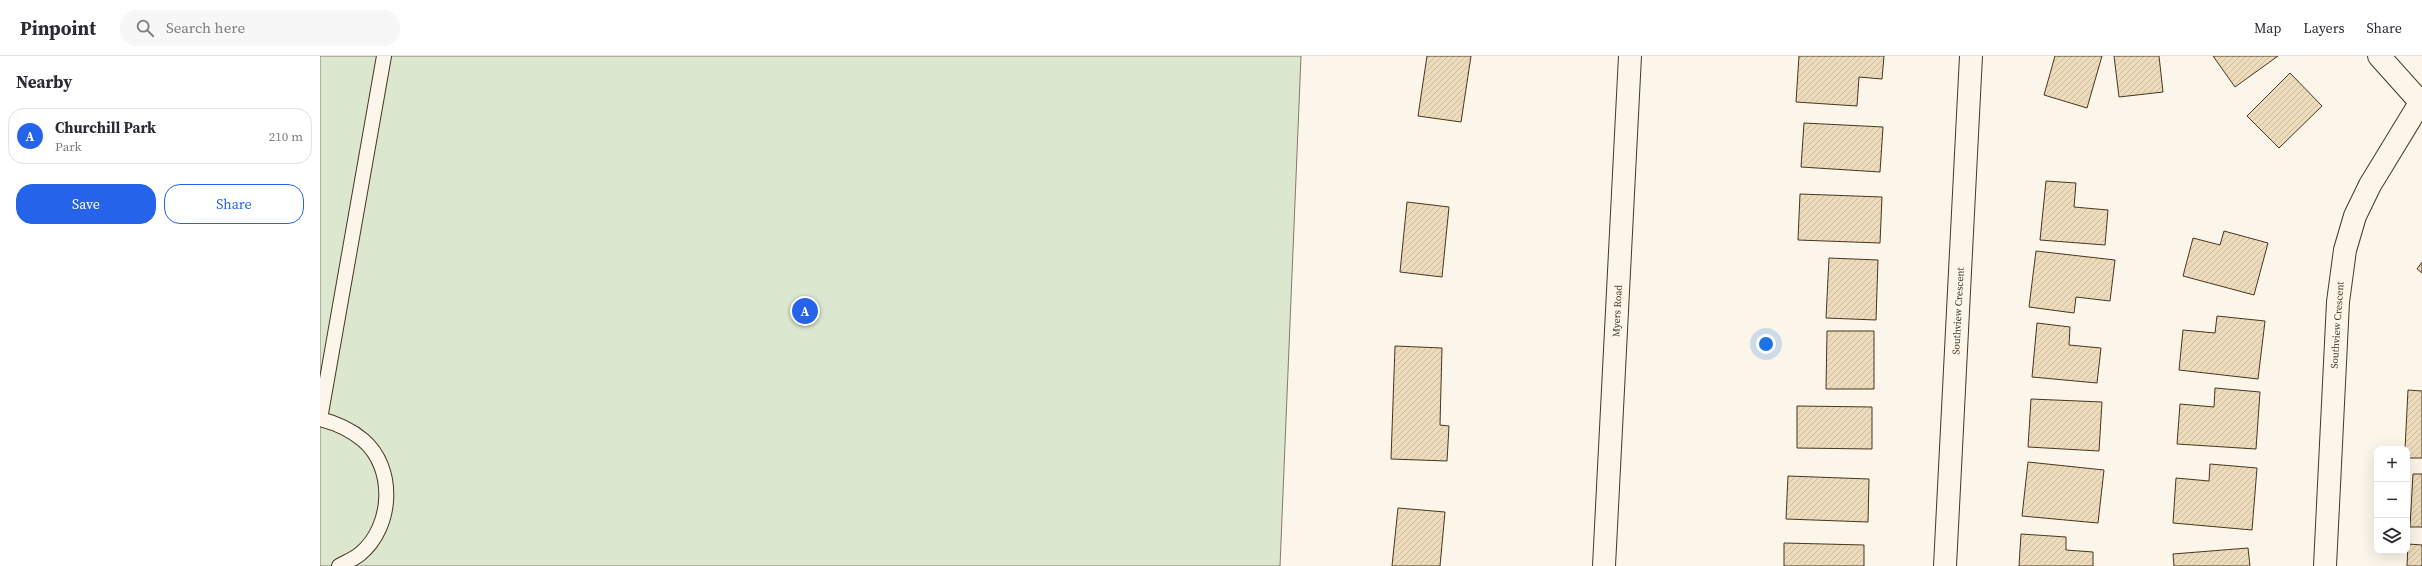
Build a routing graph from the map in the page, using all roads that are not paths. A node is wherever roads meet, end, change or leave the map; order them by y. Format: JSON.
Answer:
{"nodes":[{"id":1,"x":384,"y":56,"type":"edge"},
{"id":2,"x":1630,"y":56,"type":"edge"},
{"id":3,"x":1970,"y":56,"type":"edge"},
{"id":4,"x":2380,"y":56,"type":"edge"},
{"id":5,"x":2421,"y":103,"type":"edge"},
{"id":6,"x":320,"y":419,"type":"edge"},
{"id":7,"x":339,"y":566,"type":"edge"},
{"id":8,"x":1604,"y":566,"type":"edge"},
{"id":9,"x":1945,"y":566,"type":"edge"},
{"id":10,"x":2325,"y":566,"type":"edge"}],
"edges":[{"from":1,"to":6,"type":"lane"},
{"from":2,"to":8,"type":"street","name":"Myers Road"},
{"from":3,"to":9,"type":"street","name":"Southview Crescent"},
{"from":4,"to":5,"type":"street"},
{"from":5,"to":10,"type":"street","name":"Southview Crescent"},
{"from":6,"to":7,"type":"lane"}]}
